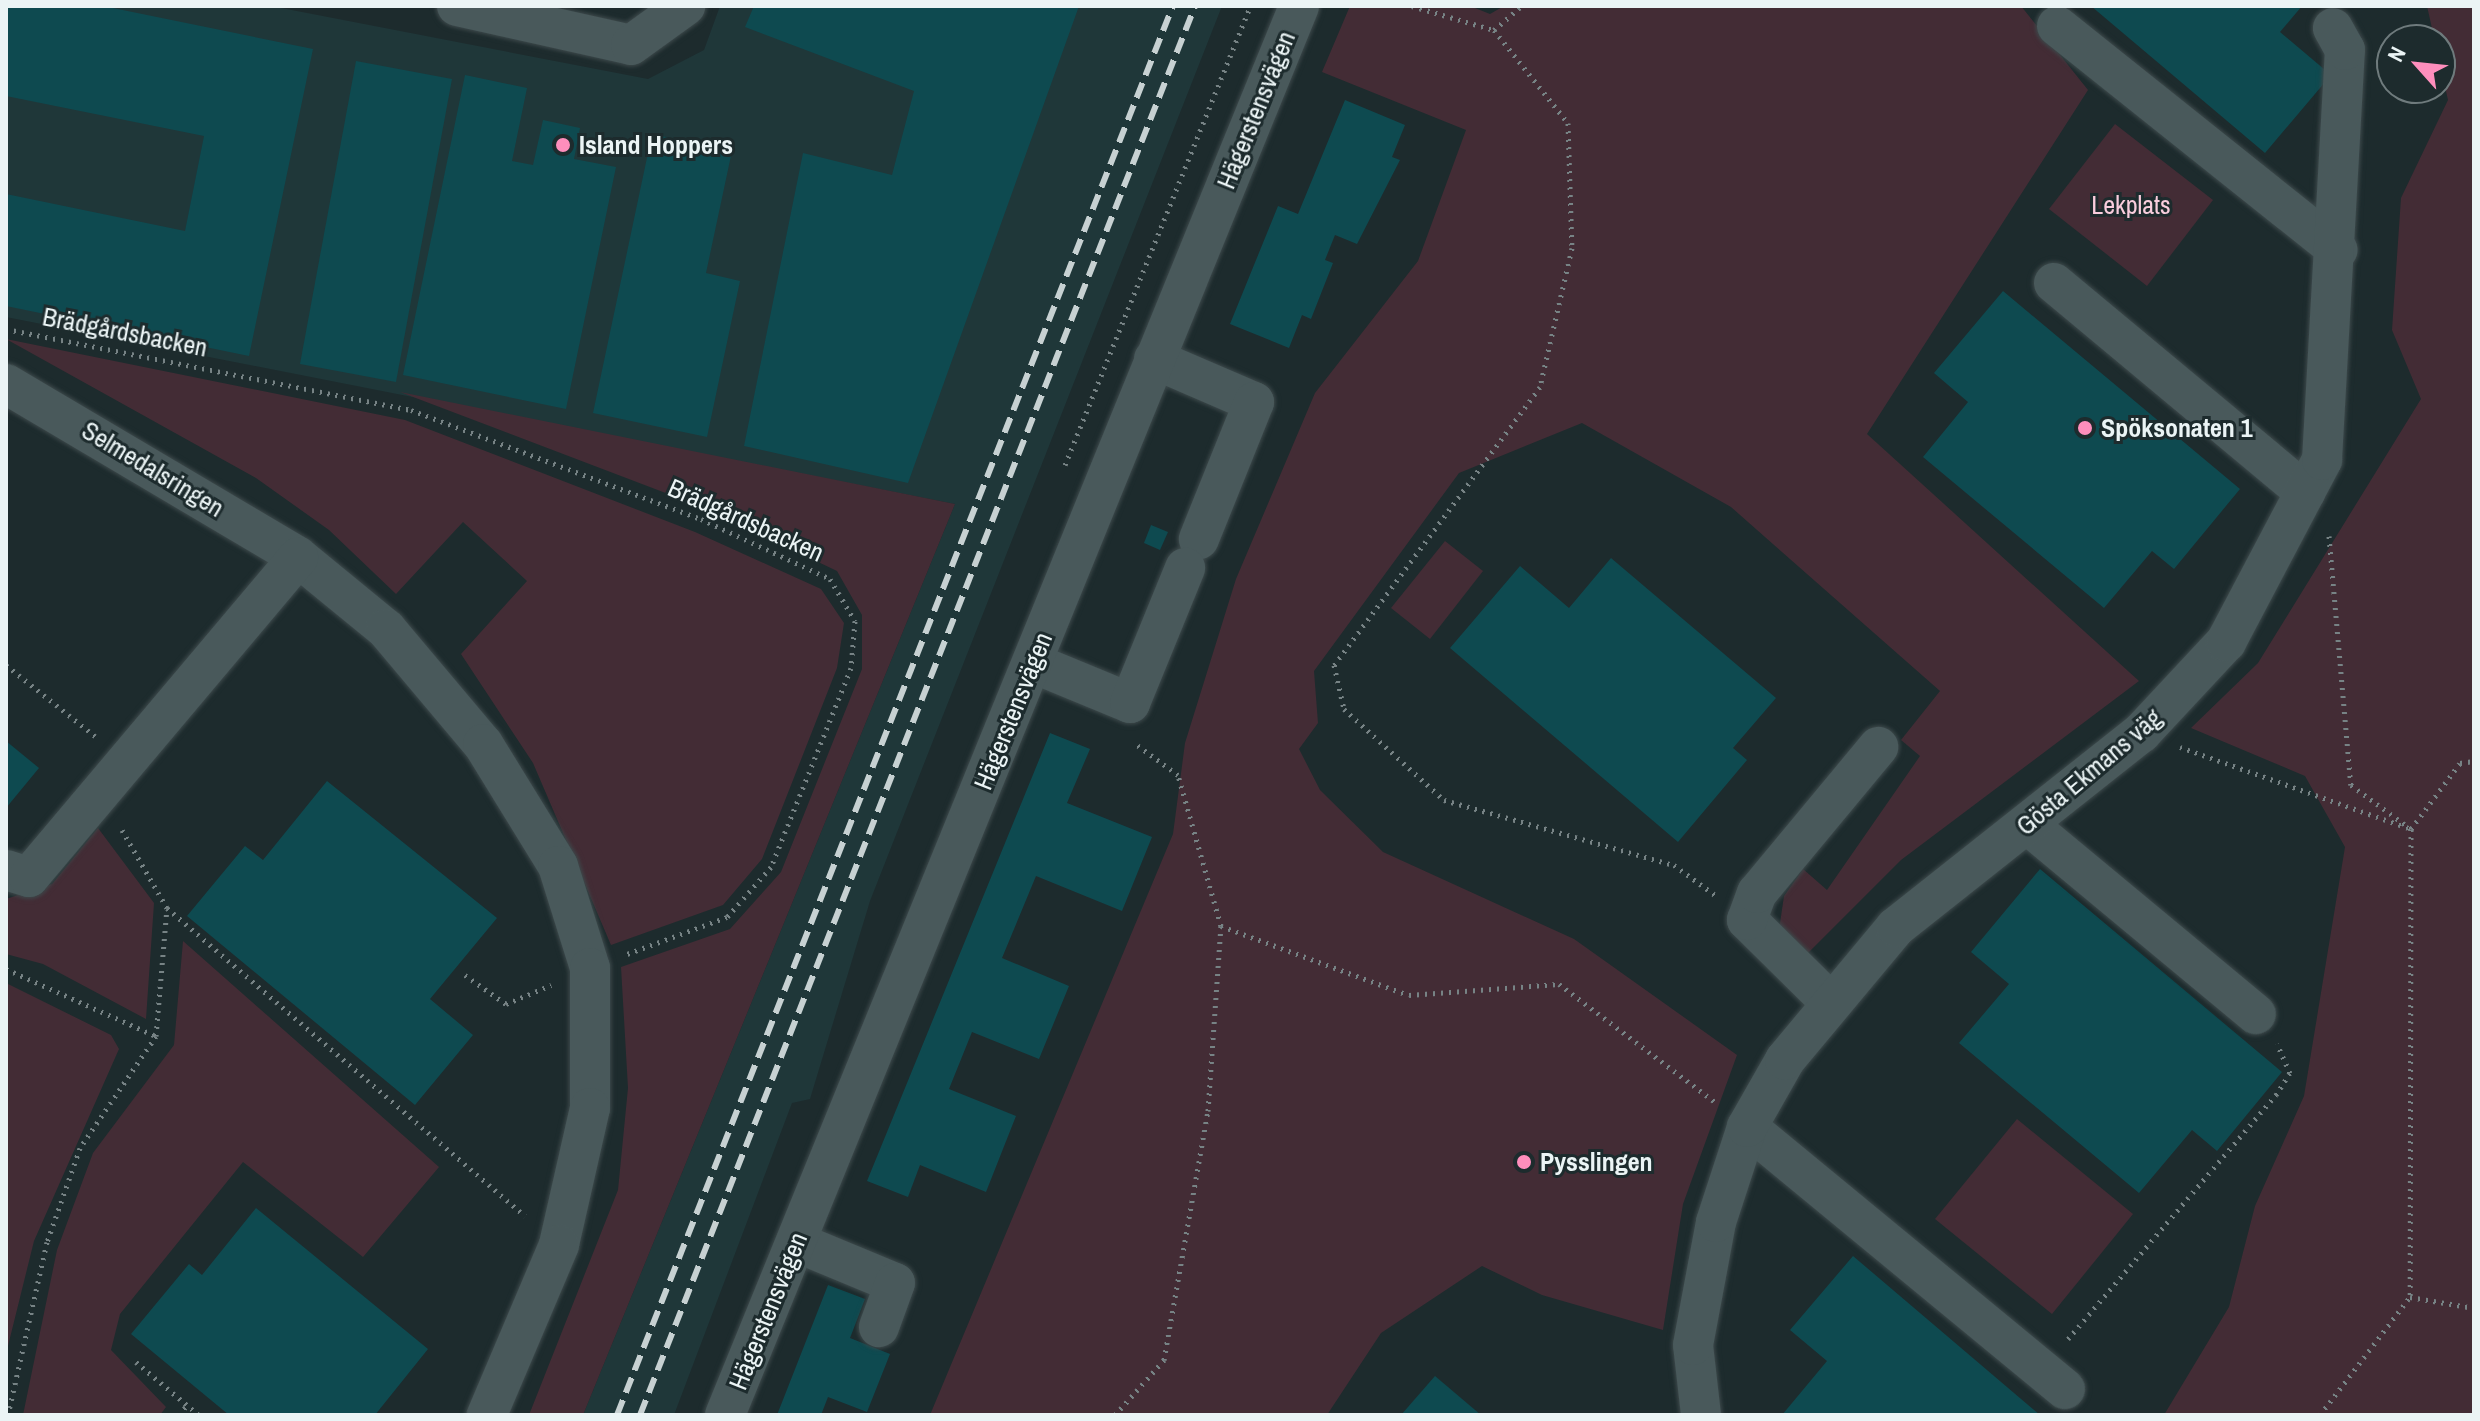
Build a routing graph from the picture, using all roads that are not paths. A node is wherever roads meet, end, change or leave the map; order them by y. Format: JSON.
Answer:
{"nodes":[{"id":1,"x":457,"y":6,"type":"edge"},
{"id":2,"x":685,"y":6,"type":"edge"},
{"id":3,"x":1299,"y":6,"type":"edge"},
{"id":4,"x":2057,"y":26,"type":"dead end"},
{"id":5,"x":2333,"y":28,"type":"dead end"},
{"id":6,"x":2338,"y":250,"type":"junction"},
{"id":7,"x":2054,"y":283,"type":"dead end"},
{"id":8,"x":1154,"y":359,"type":"junction"},
{"id":9,"x":6,"y":384,"type":"edge"},
{"id":10,"x":2318,"y":491,"type":"junction"},
{"id":11,"x":298,"y":557,"type":"junction"},
{"id":12,"x":1033,"y":663,"type":"junction"},
{"id":13,"x":1878,"y":747,"type":"dead end"},
{"id":14,"x":2028,"y":825,"type":"junction"},
{"id":15,"x":6,"y":870,"type":"edge"},
{"id":16,"x":1830,"y":1002,"type":"junction"},
{"id":17,"x":2256,"y":1014,"type":"road end"},
{"id":18,"x":1747,"y":1127,"type":"junction"},
{"id":19,"x":796,"y":1242,"type":"junction"},
{"id":20,"x":879,"y":1327,"type":"dead end"},
{"id":21,"x":2054,"y":1380,"type":"road end"},
{"id":22,"x":487,"y":1415,"type":"edge"},
{"id":23,"x":725,"y":1415,"type":"edge"},
{"id":24,"x":1701,"y":1415,"type":"edge"}],
"edges":[{"from":1,"to":2,"type":"street"},
{"from":3,"to":8,"type":"street","name":"Hägerstensvägen"},
{"from":4,"to":6,"type":"street"},
{"from":5,"to":6,"type":"street"},
{"from":6,"to":10,"type":"street"},
{"from":7,"to":10,"type":"street"},
{"from":8,"to":12,"type":"street","name":"Hägerstensvägen"},
{"from":8,"to":12,"type":"street"},
{"from":9,"to":11,"type":"street","name":"Selmedalsringen"},
{"from":10,"to":14,"type":"street","name":"Gösta Ekmans väg"},
{"from":11,"to":15,"type":"street"},
{"from":11,"to":22,"type":"street","name":"Selmedalsringen"},
{"from":12,"to":19,"type":"street","name":"Hägerstensvägen"},
{"from":13,"to":16,"type":"street"},
{"from":14,"to":16,"type":"street","name":"Gösta Ekmans väg"},
{"from":14,"to":17,"type":"street"},
{"from":16,"to":18,"type":"street","name":"Gösta Ekmans väg"},
{"from":18,"to":21,"type":"street"},
{"from":18,"to":24,"type":"street","name":"Gösta Ekmans väg"},
{"from":19,"to":20,"type":"street"},
{"from":19,"to":23,"type":"street","name":"Hägerstensvägen"}]}
